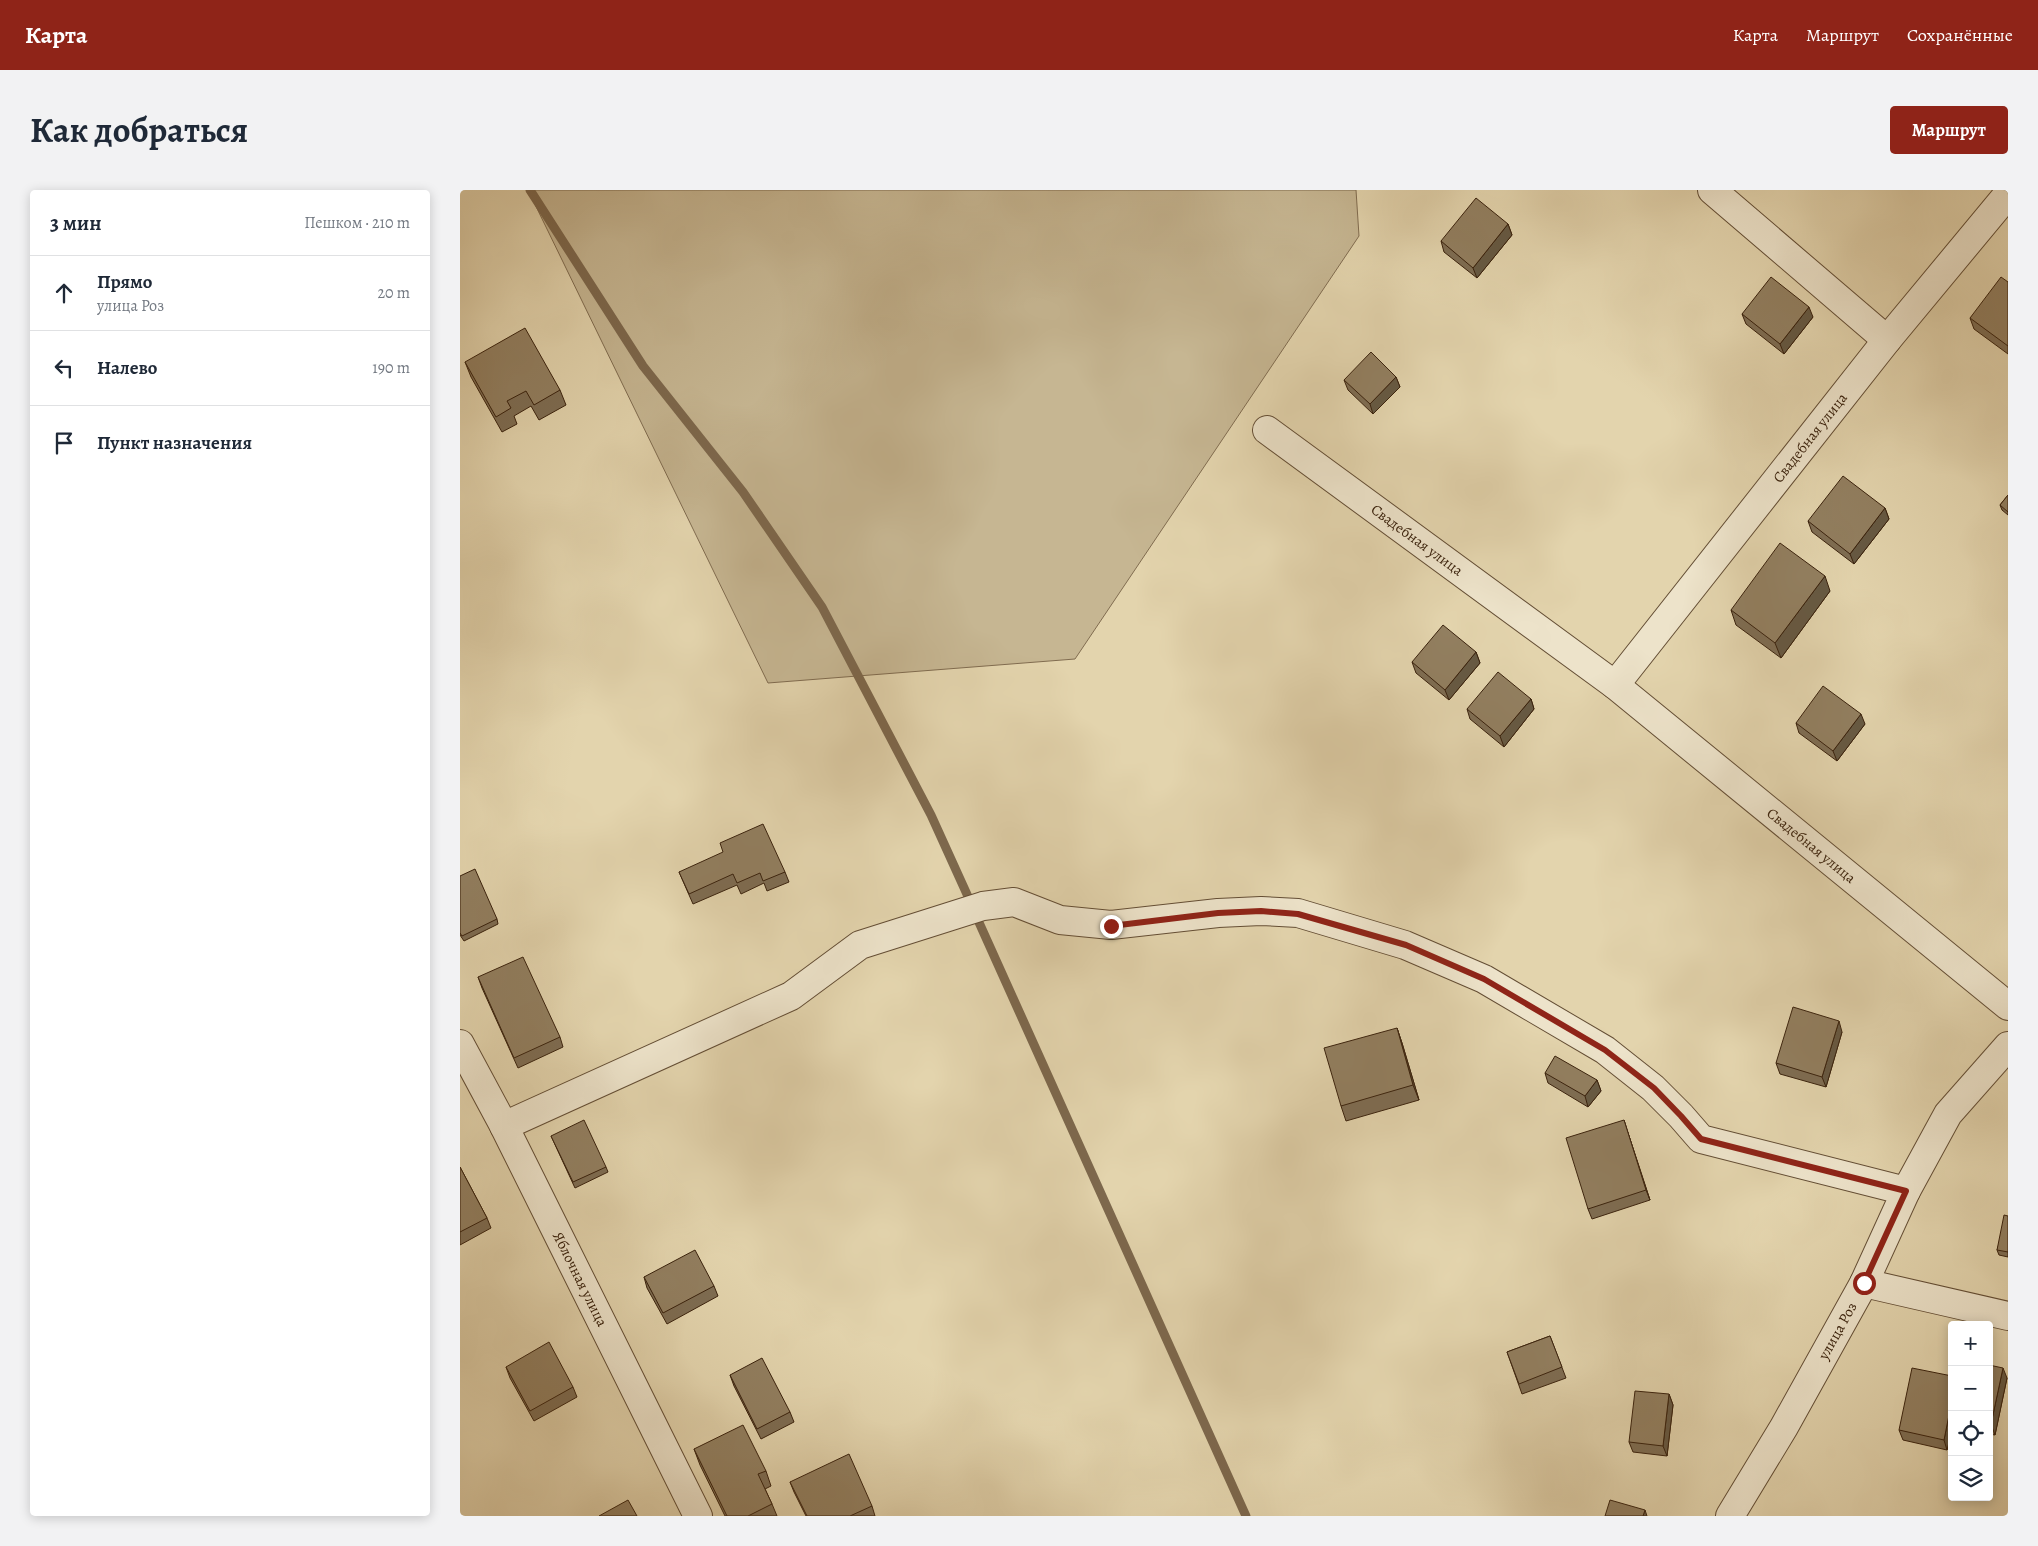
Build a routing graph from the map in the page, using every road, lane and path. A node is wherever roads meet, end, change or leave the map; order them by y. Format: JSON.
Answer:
{"nodes":[{"id":1,"x":1712,"y":190,"type":"edge"},
{"id":2,"x":2008,"y":194,"type":"edge"},
{"id":3,"x":1887,"y":340,"type":"junction"},
{"id":4,"x":1267,"y":430,"type":"dead end"},
{"id":5,"x":1616,"y":685,"type":"junction"},
{"id":6,"x":2008,"y":1006,"type":"edge"},
{"id":7,"x":460,"y":1044,"type":"edge"},
{"id":8,"x":2008,"y":1046,"type":"edge"},
{"id":9,"x":504,"y":1126,"type":"junction"},
{"id":10,"x":1906,"y":1191,"type":"junction"},
{"id":11,"x":1864,"y":1283,"type":"junction"},
{"id":12,"x":2008,"y":1316,"type":"edge"},
{"id":13,"x":698,"y":1516,"type":"edge"},
{"id":14,"x":1730,"y":1516,"type":"edge"}],
"edges":[{"from":1,"to":3,"type":"street"},
{"from":2,"to":3,"type":"street","name":"Свадебная улица"},
{"from":3,"to":5,"type":"street","name":"Свадебная улица"},
{"from":4,"to":5,"type":"street","name":"Свадебная улица"},
{"from":5,"to":6,"type":"street","name":"Свадебная улица"},
{"from":7,"to":9,"type":"street","name":"Яблочная улица"},
{"from":8,"to":10,"type":"street","name":"улица Роз"},
{"from":9,"to":10,"type":"street"},
{"from":9,"to":13,"type":"street","name":"Яблочная улица"},
{"from":10,"to":11,"type":"street","name":"улица Роз"},
{"from":11,"to":12,"type":"street"},
{"from":11,"to":14,"type":"street","name":"улица Роз"}]}
